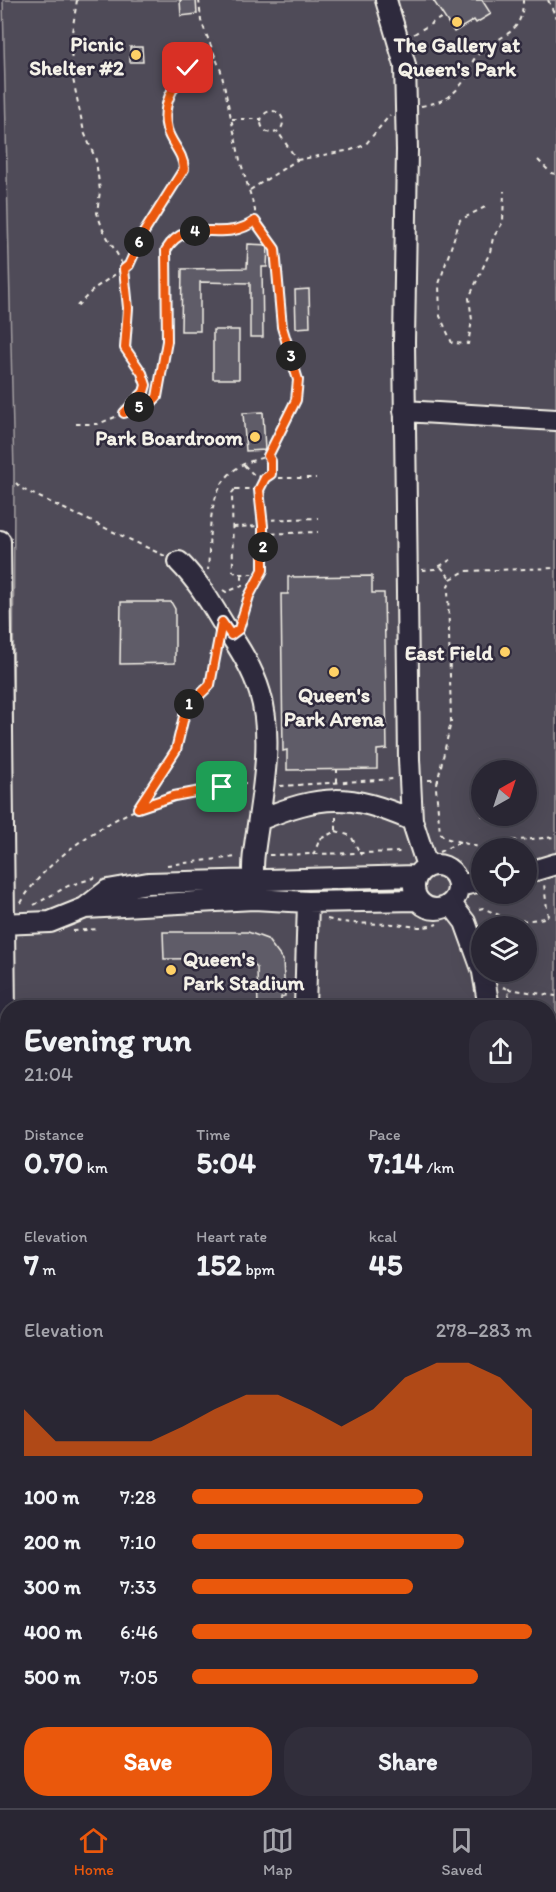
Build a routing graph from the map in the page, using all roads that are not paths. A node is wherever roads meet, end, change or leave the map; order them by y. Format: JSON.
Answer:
{"nodes":[{"id":1,"x":386,"y":0,"type":"edge"},
{"id":2,"x":404,"y":411,"type":"junction"},
{"id":3,"x":556,"y":420,"type":"edge"},
{"id":4,"x":0,"y":540,"type":"edge"},
{"id":5,"x":179,"y":562,"type":"road end"},
{"id":6,"x":1,"y":802,"type":"edge"},
{"id":7,"x":259,"y":820,"type":"junction"},
{"id":8,"x":412,"y":820,"type":"junction"},
{"id":9,"x":556,"y":864,"type":"edge"},
{"id":10,"x":426,"y":865,"type":"junction"},
{"id":11,"x":537,"y":875,"type":"edge"},
{"id":12,"x":253,"y":878,"type":"junction"},
{"id":13,"x":471,"y":887,"type":"edge"},
{"id":14,"x":455,"y":895,"type":"junction"},
{"id":15,"x":254,"y":899,"type":"junction"},
{"id":16,"x":417,"y":900,"type":"junction"},
{"id":17,"x":308,"y":902,"type":"junction"},
{"id":18,"x":85,"y":908,"type":"junction"},
{"id":19,"x":2,"y":924,"type":"edge"},
{"id":20,"x":471,"y":939,"type":"edge"},
{"id":21,"x":484,"y":982,"type":"edge"},
{"id":22,"x":5,"y":1000,"type":"edge"},
{"id":23,"x":304,"y":1000,"type":"edge"},
{"id":24,"x":488,"y":1000,"type":"edge"}],
"edges":[{"from":1,"to":2,"type":"street"},
{"from":2,"to":3,"type":"street"},
{"from":2,"to":8,"type":"street"},
{"from":4,"to":6,"type":"street"},
{"from":5,"to":7,"type":"street"},
{"from":6,"to":19,"type":"street"},
{"from":7,"to":8,"type":"street"},
{"from":7,"to":12,"type":"street"},
{"from":8,"to":10,"type":"street"},
{"from":9,"to":11,"type":"street"},
{"from":10,"to":12,"type":"street"},
{"from":10,"to":14,"type":"street"},
{"from":10,"to":16,"type":"street"},
{"from":12,"to":15,"type":"street"},
{"from":12,"to":18,"type":"street"},
{"from":13,"to":14,"type":"street"},
{"from":14,"to":16,"type":"street"},
{"from":14,"to":20,"type":"street"},
{"from":15,"to":17,"type":"street"},
{"from":15,"to":18,"type":"street"},
{"from":16,"to":17,"type":"street"},
{"from":17,"to":23,"type":"street"},
{"from":18,"to":19,"type":"street"},
{"from":19,"to":22,"type":"street"},
{"from":21,"to":24,"type":"street"}]}
